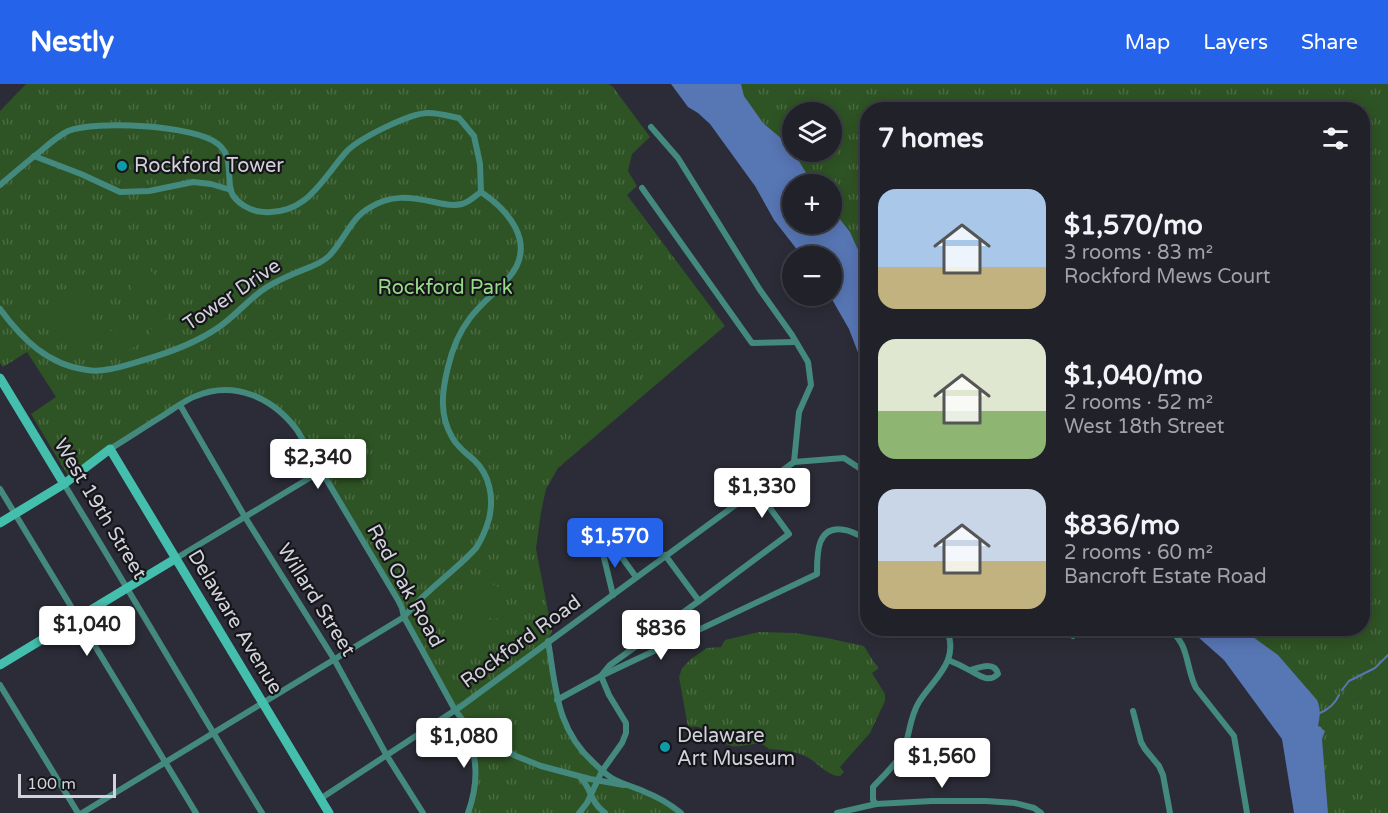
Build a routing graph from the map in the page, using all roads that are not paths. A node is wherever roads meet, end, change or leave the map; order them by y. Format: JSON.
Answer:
{"nodes":[{"id":1,"x":651,"y":127,"type":"dead end"},
{"id":2,"x":34,"y":156,"type":"junction"},
{"id":3,"x":0,"y":185,"type":"edge"},
{"id":4,"x":642,"y":188,"type":"dead end"},
{"id":5,"x":231,"y":190,"type":"junction"},
{"id":6,"x":481,"y":192,"type":"junction"},
{"id":7,"x":0,"y":309,"type":"edge"},
{"id":8,"x":795,"y":342,"type":"junction"},
{"id":9,"x":0,"y":378,"type":"edge"},
{"id":10,"x":5,"y":395,"type":"edge"},
{"id":11,"x":180,"y":405,"type":"junction"},
{"id":12,"x":110,"y":449,"type":"junction"},
{"id":13,"x":794,"y":462,"type":"junction"},
{"id":14,"x":860,"y":468,"type":"edge"},
{"id":15,"x":321,"y":471,"type":"junction"},
{"id":16,"x":64,"y":484,"type":"junction"},
{"id":17,"x":0,"y":489,"type":"edge"},
{"id":18,"x":756,"y":489,"type":"junction"},
{"id":19,"x":15,"y":514,"type":"junction"},
{"id":20,"x":245,"y":517,"type":"junction"},
{"id":21,"x":0,"y":523,"type":"edge"},
{"id":22,"x":860,"y":536,"type":"edge"},
{"id":23,"x":665,"y":555,"type":"junction"},
{"id":24,"x":176,"y":559,"type":"junction"},
{"id":25,"x":636,"y":577,"type":"junction"},
{"id":26,"x":128,"y":588,"type":"junction"},
{"id":27,"x":613,"y":595,"type":"junction"},
{"id":28,"x":699,"y":601,"type":"junction"},
{"id":29,"x":404,"y":617,"type":"junction"},
{"id":30,"x":78,"y":618,"type":"junction"},
{"id":31,"x":950,"y":636,"type":"edge"},
{"id":32,"x":1176,"y":636,"type":"edge"},
{"id":33,"x":548,"y":641,"type":"junction"},
{"id":34,"x":334,"y":659,"type":"junction"},
{"id":35,"x":948,"y":660,"type":"junction"},
{"id":36,"x":0,"y":665,"type":"edge"},
{"id":37,"x":970,"y":670,"type":"dead end"},
{"id":38,"x":601,"y":676,"type":"junction"},
{"id":39,"x":0,"y":686,"type":"edge"},
{"id":40,"x":557,"y":700,"type":"junction"},
{"id":41,"x":262,"y":703,"type":"junction"},
{"id":42,"x":454,"y":710,"type":"junction"},
{"id":43,"x":1132,"y":711,"type":"dead end"},
{"id":44,"x":467,"y":726,"type":"junction"},
{"id":45,"x":213,"y":733,"type":"junction"},
{"id":46,"x":387,"y":756,"type":"junction"},
{"id":47,"x":165,"y":762,"type":"junction"},
{"id":48,"x":602,"y":771,"type":"junction"},
{"id":49,"x":580,"y":777,"type":"junction"},
{"id":50,"x":597,"y":780,"type":"junction"},
{"id":51,"x":624,"y":785,"type":"junction"},
{"id":52,"x":591,"y":796,"type":"junction"},
{"id":53,"x":320,"y":799,"type":"junction"},
{"id":54,"x":876,"y":804,"type":"junction"},
{"id":55,"x":78,"y":813,"type":"edge"},
{"id":56,"x":82,"y":813,"type":"edge"},
{"id":57,"x":196,"y":813,"type":"edge"},
{"id":58,"x":262,"y":813,"type":"edge"},
{"id":59,"x":329,"y":813,"type":"edge"},
{"id":60,"x":423,"y":813,"type":"edge"},
{"id":61,"x":468,"y":813,"type":"edge"},
{"id":62,"x":579,"y":813,"type":"edge"},
{"id":63,"x":606,"y":813,"type":"edge"},
{"id":64,"x":681,"y":813,"type":"edge"},
{"id":65,"x":837,"y":813,"type":"edge"},
{"id":66,"x":1041,"y":813,"type":"edge"},
{"id":67,"x":1170,"y":813,"type":"edge"},
{"id":68,"x":1247,"y":813,"type":"edge"}],
"edges":[{"from":1,"to":8,"type":"street"},
{"from":2,"to":3,"type":"street"},
{"from":2,"to":5,"type":"street"},
{"from":2,"to":5,"type":"street"},
{"from":4,"to":8,"type":"street"},
{"from":5,"to":6,"type":"street"},
{"from":6,"to":7,"type":"street","name":"Tower Drive"},
{"from":6,"to":29,"type":"street"},
{"from":8,"to":13,"type":"street"},
{"from":9,"to":10,"type":"street","name":"West 19th Street"},
{"from":10,"to":16,"type":"street","name":"West 19th Street"},
{"from":11,"to":12,"type":"street","name":"Red Oak Road"},
{"from":11,"to":15,"type":"street","name":"Red Oak Road"},
{"from":11,"to":20,"type":"street","name":"Willard Street"},
{"from":12,"to":16,"type":"street"},
{"from":12,"to":24,"type":"street","name":"Delaware Avenue"},
{"from":13,"to":14,"type":"street"},
{"from":13,"to":18,"type":"street","name":"Rockford Road"},
{"from":15,"to":20,"type":"street"},
{"from":15,"to":29,"type":"street","name":"Red Oak Road"},
{"from":16,"to":19,"type":"street"},
{"from":16,"to":26,"type":"street","name":"West 19th Street"},
{"from":17,"to":19,"type":"street"},
{"from":18,"to":23,"type":"street","name":"Rockford Road"},
{"from":18,"to":28,"type":"street"},
{"from":19,"to":21,"type":"street"},
{"from":19,"to":30,"type":"street"},
{"from":20,"to":24,"type":"street"},
{"from":20,"to":34,"type":"street","name":"Willard Street"},
{"from":22,"to":38,"type":"street"},
{"from":23,"to":25,"type":"street","name":"Rockford Road"},
{"from":23,"to":28,"type":"street"},
{"from":24,"to":26,"type":"street"},
{"from":24,"to":41,"type":"street","name":"Delaware Avenue"},
{"from":25,"to":27,"type":"street","name":"Rockford Road"},
{"from":25,"to":27,"type":"street"},
{"from":26,"to":30,"type":"street"},
{"from":26,"to":45,"type":"street","name":"West 19th Street"},
{"from":27,"to":33,"type":"street","name":"Rockford Road"},
{"from":28,"to":38,"type":"street"},
{"from":29,"to":34,"type":"street"},
{"from":29,"to":42,"type":"street","name":"Red Oak Road"},
{"from":30,"to":36,"type":"street"},
{"from":30,"to":47,"type":"street"},
{"from":31,"to":35,"type":"street"},
{"from":32,"to":68,"type":"street"},
{"from":33,"to":40,"type":"street"},
{"from":33,"to":42,"type":"street","name":"Rockford Road"},
{"from":34,"to":41,"type":"street"},
{"from":34,"to":46,"type":"street","name":"Willard Street"},
{"from":35,"to":37,"type":"street"},
{"from":35,"to":54,"type":"street"},
{"from":38,"to":40,"type":"street"},
{"from":38,"to":48,"type":"street"},
{"from":39,"to":55,"type":"street"},
{"from":40,"to":48,"type":"street"},
{"from":41,"to":45,"type":"street"},
{"from":41,"to":53,"type":"street","name":"Delaware Avenue"},
{"from":42,"to":44,"type":"street","name":"Red Oak Road"},
{"from":42,"to":46,"type":"street","name":"Rockford Road"},
{"from":43,"to":67,"type":"street"},
{"from":44,"to":49,"type":"street","name":"Red Oak Road"},
{"from":44,"to":61,"type":"street","name":"Red Oak Road"},
{"from":45,"to":47,"type":"street"},
{"from":45,"to":58,"type":"street","name":"West 19th Street"},
{"from":46,"to":53,"type":"street","name":"Rockford Road"},
{"from":46,"to":60,"type":"street","name":"Willard Street"},
{"from":47,"to":56,"type":"street"},
{"from":47,"to":57,"type":"street"},
{"from":48,"to":50,"type":"street"},
{"from":48,"to":51,"type":"street"},
{"from":49,"to":50,"type":"street","name":"Red Oak Road"},
{"from":49,"to":52,"type":"street"},
{"from":50,"to":51,"type":"street","name":"Red Oak Road"},
{"from":50,"to":52,"type":"street"},
{"from":51,"to":64,"type":"street"},
{"from":52,"to":62,"type":"street"},
{"from":52,"to":63,"type":"street"},
{"from":53,"to":59,"type":"street","name":"Delaware Avenue"},
{"from":54,"to":65,"type":"street"},
{"from":54,"to":66,"type":"street"}]}
